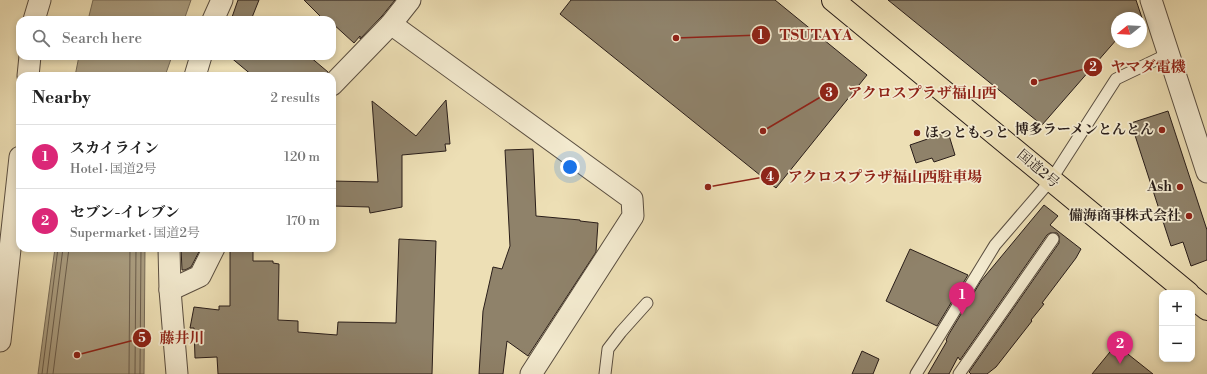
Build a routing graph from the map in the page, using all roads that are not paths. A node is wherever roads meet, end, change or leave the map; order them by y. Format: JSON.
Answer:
{"nodes":[{"id":1,"x":30,"y":0,"type":"edge"},
{"id":2,"x":40,"y":0,"type":"edge"},
{"id":3,"x":222,"y":0,"type":"edge"},
{"id":4,"x":410,"y":0,"type":"edge"},
{"id":5,"x":833,"y":0,"type":"edge"},
{"id":6,"x":1151,"y":0,"type":"edge"},
{"id":7,"x":33,"y":16,"type":"edge"},
{"id":8,"x":35,"y":16,"type":"edge"},
{"id":9,"x":215,"y":16,"type":"edge"},
{"id":10,"x":391,"y":24,"type":"junction"},
{"id":11,"x":1168,"y":54,"type":"junction"},
{"id":12,"x":30,"y":60,"type":"edge"},
{"id":13,"x":200,"y":60,"type":"edge"},
{"id":14,"x":28,"y":72,"type":"edge"},
{"id":15,"x":197,"y":72,"type":"edge"},
{"id":16,"x":336,"y":81,"type":"edge"},
{"id":17,"x":1207,"y":172,"type":"edge"},
{"id":18,"x":1051,"y":180,"type":"junction"},
{"id":19,"x":16,"y":194,"type":"edge"},
{"id":20,"x":1053,"y":239,"type":"dead end"},
{"id":21,"x":169,"y":252,"type":"edge"},
{"id":22,"x":212,"y":252,"type":"edge"},
{"id":23,"x":170,"y":290,"type":"junction"},
{"id":24,"x":1184,"y":290,"type":"edge"},
{"id":25,"x":1195,"y":299,"type":"edge"},
{"id":26,"x":647,"y":303,"type":"dead end"},
{"id":27,"x":1207,"y":309,"type":"edge"},
{"id":28,"x":0,"y":341,"type":"edge"},
{"id":29,"x":177,"y":374,"type":"edge"},
{"id":30,"x":531,"y":374,"type":"edge"},
{"id":31,"x":605,"y":374,"type":"edge"},
{"id":32,"x":916,"y":374,"type":"edge"},
{"id":33,"x":959,"y":374,"type":"edge"}],
"edges":[{"from":1,"to":7,"type":"street"},
{"from":2,"to":8,"type":"street"},
{"from":3,"to":9,"type":"street"},
{"from":4,"to":10,"type":"street"},
{"from":5,"to":18,"type":"highway","name":"国道2号"},
{"from":6,"to":11,"type":"street"},
{"from":10,"to":16,"type":"street"},
{"from":10,"to":30,"type":"street"},
{"from":11,"to":17,"type":"street"},
{"from":11,"to":18,"type":"lane"},
{"from":12,"to":14,"type":"street"},
{"from":13,"to":15,"type":"street"},
{"from":18,"to":24,"type":"highway","name":"国道2号"},
{"from":18,"to":32,"type":"lane"},
{"from":19,"to":28,"type":"street"},
{"from":20,"to":33,"type":"lane"},
{"from":21,"to":23,"type":"street"},
{"from":22,"to":23,"type":"street"},
{"from":23,"to":29,"type":"street"},
{"from":25,"to":27,"type":"highway"},
{"from":26,"to":31,"type":"lane"}]}
